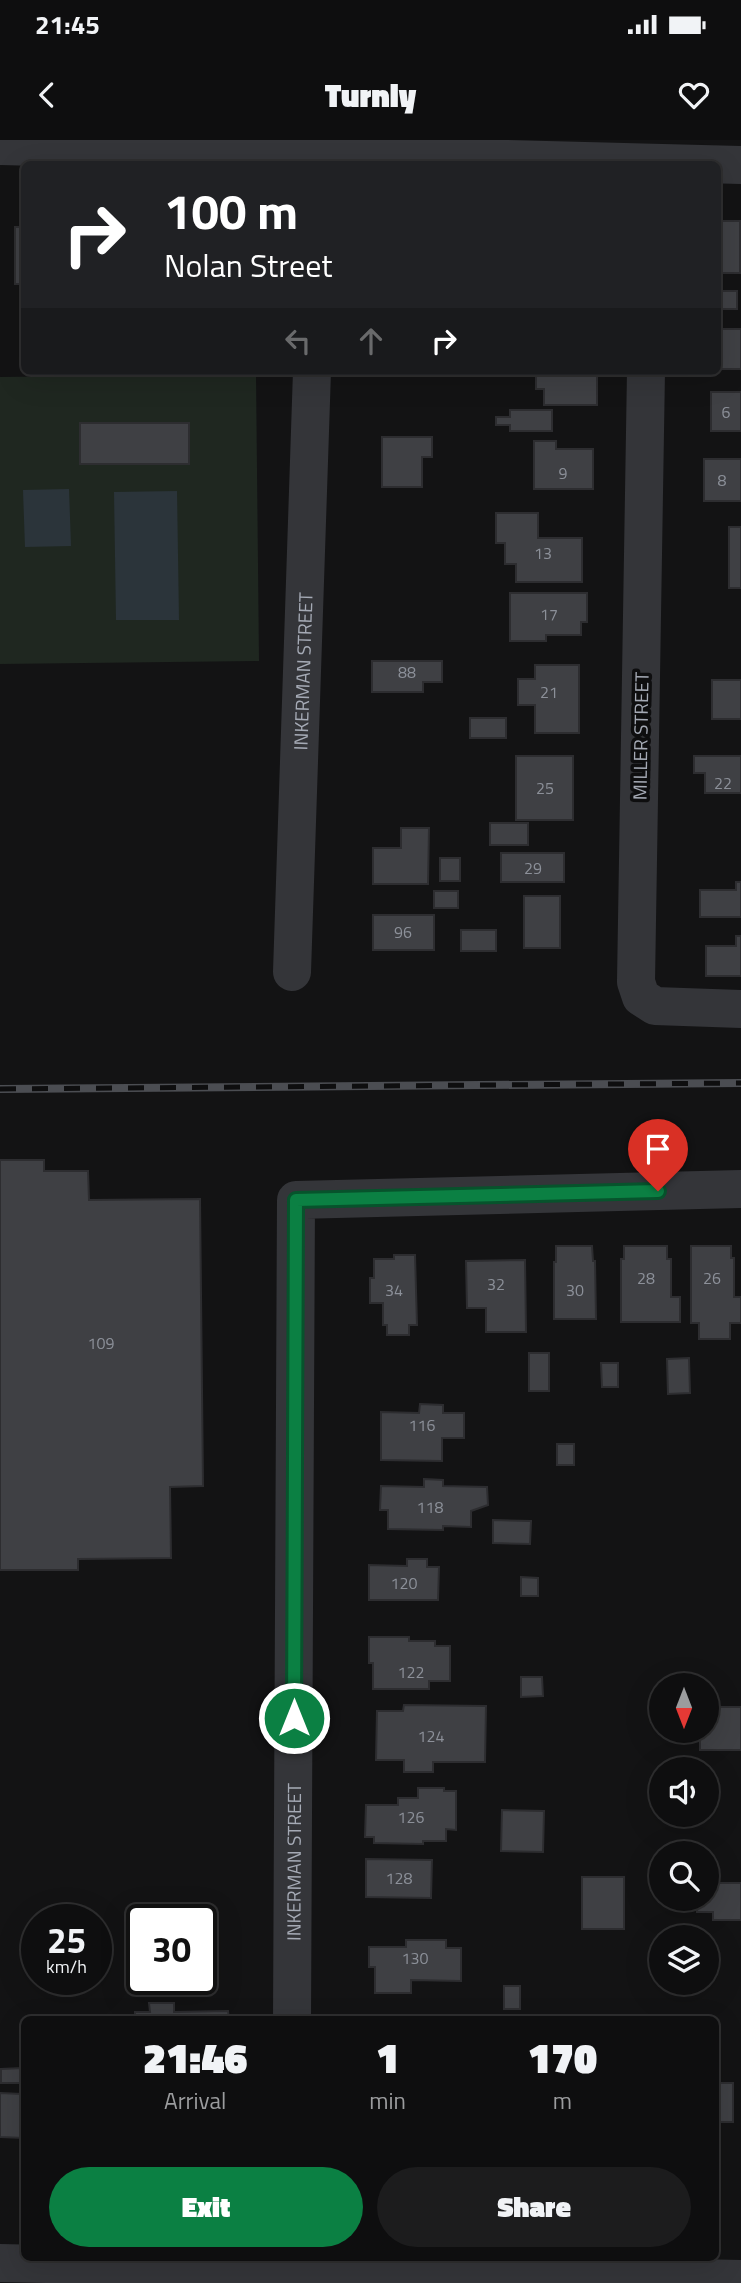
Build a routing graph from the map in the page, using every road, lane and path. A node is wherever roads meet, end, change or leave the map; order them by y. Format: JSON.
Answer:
{"nodes":[{"id":1,"x":0,"y":146,"type":"edge"},
{"id":2,"x":319,"y":153,"type":"edge"},
{"id":3,"x":638,"y":157,"type":"edge"},
{"id":4,"x":690,"y":161,"type":"edge"},
{"id":5,"x":721,"y":163,"type":"edge"},
{"id":6,"x":741,"y":165,"type":"edge"},
{"id":7,"x":312,"y":375,"type":"edge"},
{"id":8,"x":646,"y":375,"type":"edge"},
{"id":9,"x":292,"y":972,"type":"dead end"},
{"id":10,"x":741,"y":1009,"type":"edge"},
{"id":11,"x":741,"y":1189,"type":"edge"},
{"id":12,"x":292,"y":2016,"type":"edge"},
{"id":13,"x":0,"y":2263,"type":"edge"},
{"id":14,"x":291,"y":2270,"type":"edge"},
{"id":15,"x":741,"y":2279,"type":"edge"}],
"edges":[{"from":1,"to":2,"type":"street"},
{"from":2,"to":3,"type":"street"},
{"from":3,"to":4,"type":"street"},
{"from":5,"to":6,"type":"street"},
{"from":7,"to":9,"type":"street","name":"INKERMAN STREET"},
{"from":8,"to":10,"type":"street","name":"MILLER STREET"},
{"from":11,"to":12,"type":"street","name":"INKERMAN STREET"},
{"from":13,"to":14,"type":"street"},
{"from":14,"to":15,"type":"street"}]}
